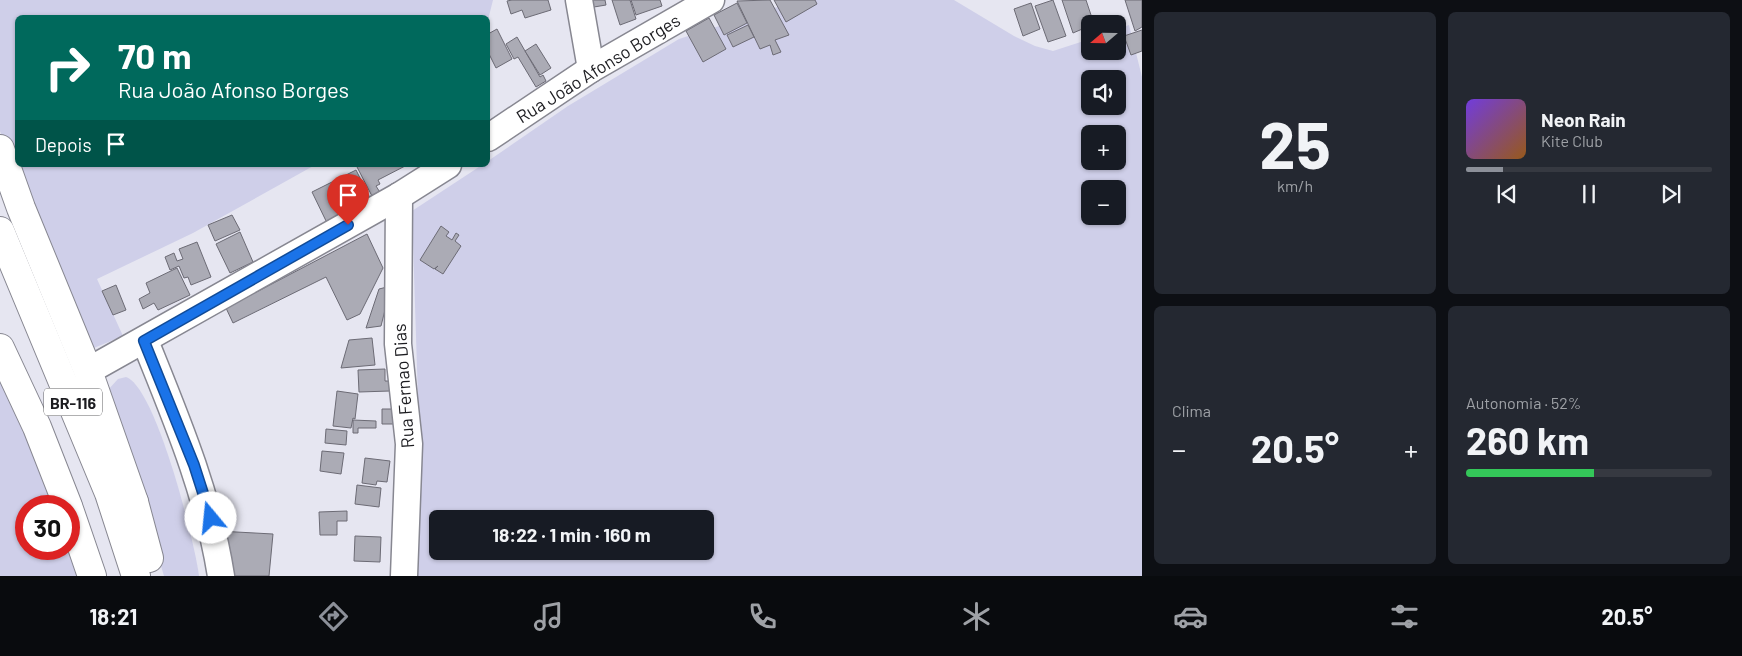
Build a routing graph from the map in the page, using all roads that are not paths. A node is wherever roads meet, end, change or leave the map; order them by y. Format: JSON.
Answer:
{"nodes":[{"id":1,"x":579,"y":0,"type":"edge"},
{"id":2,"x":711,"y":0,"type":"edge"},
{"id":3,"x":591,"y":69,"type":"junction"},
{"id":4,"x":490,"y":137,"type":"edge"},
{"id":5,"x":0,"y":149,"type":"edge"},
{"id":6,"x":445,"y":167,"type":"edge"},
{"id":7,"x":399,"y":196,"type":"junction"},
{"id":8,"x":0,"y":231,"type":"edge"},
{"id":9,"x":144,"y":341,"type":"junction"},
{"id":10,"x":0,"y":348,"type":"edge"},
{"id":11,"x":88,"y":371,"type":"junction"},
{"id":12,"x":63,"y":495,"type":"edge"},
{"id":13,"x":80,"y":542,"type":"edge"},
{"id":14,"x":92,"y":576,"type":"edge"},
{"id":15,"x":136,"y":576,"type":"edge"},
{"id":16,"x":154,"y":576,"type":"edge"},
{"id":17,"x":221,"y":576,"type":"edge"},
{"id":18,"x":404,"y":576,"type":"edge"}],
"edges":[{"from":1,"to":3,"type":"street"},
{"from":2,"to":3,"type":"street","name":"Rua João Afonso Borges"},
{"from":3,"to":4,"type":"street","name":"Rua João Afonso Borges"},
{"from":5,"to":11,"type":"main road"},
{"from":6,"to":7,"type":"street"},
{"from":7,"to":9,"type":"street"},
{"from":7,"to":18,"type":"street","name":"Rua Fernao Dias"},
{"from":8,"to":15,"type":"main road","number":"BR-116"},
{"from":9,"to":11,"type":"street"},
{"from":9,"to":17,"type":"street"},
{"from":10,"to":12,"type":"main road","number":"BR-116"},
{"from":11,"to":16,"type":"main road"},
{"from":13,"to":14,"type":"main road","number":"BR-116"}]}
